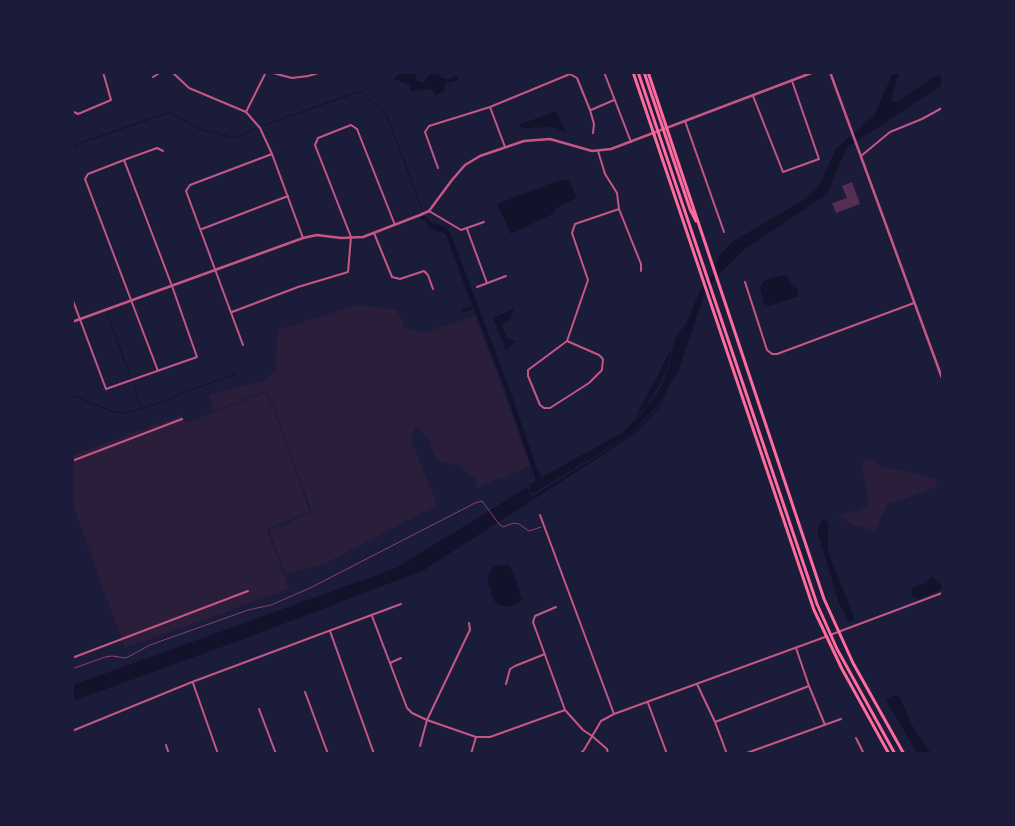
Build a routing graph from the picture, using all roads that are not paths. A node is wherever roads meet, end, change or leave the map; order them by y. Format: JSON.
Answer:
{"nodes":[{"id":1,"x":103,"y":72,"type":"edge"},
{"id":2,"x":161,"y":72,"type":"edge"},
{"id":3,"x":172,"y":72,"type":"edge"},
{"id":4,"x":268,"y":72,"type":"edge"},
{"id":5,"x":322,"y":72,"type":"edge"},
{"id":6,"x":604,"y":72,"type":"edge"},
{"id":7,"x":633,"y":72,"type":"edge"},
{"id":8,"x":638,"y":72,"type":"edge"},
{"id":9,"x":644,"y":72,"type":"edge"},
{"id":10,"x":648,"y":72,"type":"edge"},
{"id":11,"x":814,"y":72,"type":"edge"},
{"id":12,"x":830,"y":72,"type":"edge"},
{"id":13,"x":153,"y":77,"type":"dead end"},
{"id":14,"x":792,"y":81,"type":"junction"},
{"id":15,"x":752,"y":96,"type":"junction"},
{"id":16,"x":614,"y":100,"type":"junction"},
{"id":17,"x":490,"y":107,"type":"junction"},
{"id":18,"x":942,"y":108,"type":"edge"},
{"id":19,"x":590,"y":110,"type":"junction"},
{"id":20,"x":72,"y":111,"type":"edge"},
{"id":21,"x":246,"y":112,"type":"junction"},
{"id":22,"x":660,"y":116,"type":"junction"},
{"id":23,"x":651,"y":119,"type":"junction"},
{"id":24,"x":685,"y":121,"type":"junction"},
{"id":25,"x":593,"y":133,"type":"dead end"},
{"id":26,"x":631,"y":142,"type":"junction"},
{"id":27,"x":660,"y":146,"type":"junction"},
{"id":28,"x":505,"y":147,"type":"junction"},
{"id":29,"x":164,"y":151,"type":"dead end"},
{"id":30,"x":598,"y":151,"type":"junction"},
{"id":31,"x":272,"y":154,"type":"junction"},
{"id":32,"x":860,"y":156,"type":"junction"},
{"id":33,"x":124,"y":160,"type":"junction"},
{"id":34,"x":438,"y":168,"type":"dead end"},
{"id":35,"x":288,"y":196,"type":"junction"},
{"id":36,"x":619,"y":209,"type":"junction"},
{"id":37,"x":429,"y":211,"type":"junction"},
{"id":38,"x":484,"y":222,"type":"dead end"},
{"id":39,"x":395,"y":225,"type":"junction"},
{"id":40,"x":201,"y":229,"type":"junction"},
{"id":41,"x":467,"y":229,"type":"junction"},
{"id":42,"x":724,"y":232,"type":"dead end"},
{"id":43,"x":374,"y":233,"type":"junction"},
{"id":44,"x":351,"y":237,"type":"junction"},
{"id":45,"x":303,"y":238,"type":"junction"},
{"id":46,"x":216,"y":271,"type":"junction"},
{"id":47,"x":641,"y":271,"type":"dead end"},
{"id":48,"x":506,"y":276,"type":"dead end"},
{"id":49,"x":745,"y":282,"type":"dead end"},
{"id":50,"x":487,"y":283,"type":"junction"},
{"id":51,"x":172,"y":286,"type":"junction"},
{"id":52,"x":478,"y":287,"type":"dead end"},
{"id":53,"x":433,"y":289,"type":"dead end"},
{"id":54,"x":72,"y":298,"type":"edge"},
{"id":55,"x":131,"y":301,"type":"junction"},
{"id":56,"x":914,"y":303,"type":"junction"},
{"id":57,"x":232,"y":312,"type":"junction"},
{"id":58,"x":80,"y":319,"type":"junction"},
{"id":59,"x":72,"y":322,"type":"edge"},
{"id":60,"x":567,"y":341,"type":"junction"},
{"id":61,"x":243,"y":345,"type":"dead end"},
{"id":62,"x":941,"y":369,"type":"edge"},
{"id":63,"x":158,"y":372,"type":"junction"},
{"id":64,"x":942,"y":378,"type":"edge"},
{"id":65,"x":182,"y":419,"type":"dead end"},
{"id":66,"x":72,"y":461,"type":"edge"},
{"id":67,"x":540,"y":514,"type":"dead end"},
{"id":68,"x":248,"y":591,"type":"dead end"},
{"id":69,"x":942,"y":593,"type":"edge"},
{"id":70,"x":401,"y":604,"type":"dead end"},
{"id":71,"x":556,"y":607,"type":"dead end"},
{"id":72,"x":372,"y":615,"type":"junction"},
{"id":73,"x":469,"y":623,"type":"dead end"},
{"id":74,"x":822,"y":623,"type":"junction"},
{"id":75,"x":330,"y":631,"type":"junction"},
{"id":76,"x":796,"y":648,"type":"junction"},
{"id":77,"x":834,"y":650,"type":"junction"},
{"id":78,"x":546,"y":654,"type":"junction"},
{"id":79,"x":72,"y":658,"type":"edge"},
{"id":80,"x":401,"y":658,"type":"dead end"},
{"id":81,"x":390,"y":663,"type":"junction"},
{"id":82,"x":192,"y":682,"type":"junction"},
{"id":83,"x":506,"y":684,"type":"dead end"},
{"id":84,"x":697,"y":684,"type":"junction"},
{"id":85,"x":809,"y":686,"type":"junction"},
{"id":86,"x":305,"y":692,"type":"dead end"},
{"id":87,"x":648,"y":703,"type":"junction"},
{"id":88,"x":259,"y":709,"type":"dead end"},
{"id":89,"x":565,"y":710,"type":"junction"},
{"id":90,"x":614,"y":714,"type":"junction"},
{"id":91,"x":841,"y":719,"type":"dead end"},
{"id":92,"x":427,"y":720,"type":"junction"},
{"id":93,"x":715,"y":722,"type":"junction"},
{"id":94,"x":825,"y":725,"type":"junction"},
{"id":95,"x":72,"y":731,"type":"edge"},
{"id":96,"x":592,"y":736,"type":"junction"},
{"id":97,"x":476,"y":737,"type":"junction"},
{"id":98,"x":856,"y":738,"type":"dead end"},
{"id":99,"x":166,"y":745,"type":"dead end"},
{"id":100,"x":420,"y":746,"type":"dead end"},
{"id":101,"x":863,"y":753,"type":"edge"},
{"id":102,"x":169,"y":754,"type":"edge"},
{"id":103,"x":218,"y":754,"type":"edge"},
{"id":104,"x":276,"y":754,"type":"edge"},
{"id":105,"x":328,"y":754,"type":"edge"},
{"id":106,"x":374,"y":754,"type":"edge"},
{"id":107,"x":471,"y":754,"type":"edge"},
{"id":108,"x":580,"y":754,"type":"edge"},
{"id":109,"x":608,"y":754,"type":"edge"},
{"id":110,"x":667,"y":754,"type":"edge"},
{"id":111,"x":727,"y":754,"type":"edge"},
{"id":112,"x":744,"y":754,"type":"edge"},
{"id":113,"x":889,"y":754,"type":"edge"},
{"id":114,"x":895,"y":754,"type":"edge"},
{"id":115,"x":904,"y":754,"type":"edge"}],
"edges":[{"from":1,"to":20,"type":"street"},
{"from":2,"to":13,"type":"street"},
{"from":3,"to":21,"type":"street"},
{"from":4,"to":5,"type":"street"},
{"from":4,"to":21,"type":"street"},
{"from":6,"to":16,"type":"street"},
{"from":7,"to":23,"type":"highway"},
{"from":8,"to":23,"type":"highway"},
{"from":9,"to":22,"type":"highway"},
{"from":10,"to":22,"type":"highway"},
{"from":11,"to":14,"type":"street"},
{"from":12,"to":32,"type":"street"},
{"from":14,"to":15,"type":"street"},
{"from":14,"to":15,"type":"street"},
{"from":15,"to":24,"type":"street"},
{"from":16,"to":19,"type":"street"},
{"from":16,"to":26,"type":"street"},
{"from":17,"to":19,"type":"street"},
{"from":17,"to":28,"type":"street"},
{"from":17,"to":34,"type":"street"},
{"from":18,"to":32,"type":"street"},
{"from":19,"to":25,"type":"street"},
{"from":21,"to":31,"type":"street"},
{"from":22,"to":115,"type":"highway"},
{"from":23,"to":27,"type":"highway"},
{"from":24,"to":26,"type":"street"},
{"from":24,"to":42,"type":"street"},
{"from":26,"to":30,"type":"street"},
{"from":27,"to":74,"type":"highway"},
{"from":27,"to":74,"type":"highway"},
{"from":28,"to":30,"type":"street"},
{"from":28,"to":37,"type":"street"},
{"from":29,"to":33,"type":"street"},
{"from":30,"to":36,"type":"street"},
{"from":31,"to":35,"type":"street"},
{"from":31,"to":40,"type":"street"},
{"from":32,"to":56,"type":"street"},
{"from":33,"to":51,"type":"street"},
{"from":33,"to":55,"type":"street"},
{"from":35,"to":40,"type":"street"},
{"from":35,"to":45,"type":"street"},
{"from":36,"to":47,"type":"street"},
{"from":36,"to":60,"type":"street"},
{"from":37,"to":39,"type":"street"},
{"from":37,"to":41,"type":"street"},
{"from":38,"to":41,"type":"street"},
{"from":39,"to":43,"type":"street"},
{"from":39,"to":44,"type":"street"},
{"from":40,"to":46,"type":"street"},
{"from":41,"to":50,"type":"street"},
{"from":43,"to":44,"type":"street"},
{"from":43,"to":53,"type":"street"},
{"from":44,"to":45,"type":"street"},
{"from":44,"to":57,"type":"street"},
{"from":45,"to":46,"type":"street"},
{"from":46,"to":51,"type":"street"},
{"from":46,"to":57,"type":"street"},
{"from":48,"to":50,"type":"street"},
{"from":49,"to":56,"type":"street"},
{"from":50,"to":52,"type":"street"},
{"from":51,"to":55,"type":"street"},
{"from":51,"to":63,"type":"street"},
{"from":54,"to":58,"type":"street"},
{"from":55,"to":58,"type":"street"},
{"from":55,"to":63,"type":"street"},
{"from":56,"to":62,"type":"street"},
{"from":57,"to":61,"type":"street"},
{"from":58,"to":59,"type":"street"},
{"from":58,"to":63,"type":"street"},
{"from":60,"to":60,"type":"street"},
{"from":62,"to":64,"type":"street"},
{"from":65,"to":66,"type":"street"},
{"from":67,"to":90,"type":"street"},
{"from":68,"to":79,"type":"street"},
{"from":69,"to":76,"type":"street"},
{"from":70,"to":72,"type":"street"},
{"from":71,"to":78,"type":"street"},
{"from":72,"to":75,"type":"street"},
{"from":72,"to":81,"type":"street"},
{"from":73,"to":92,"type":"street"},
{"from":74,"to":77,"type":"highway"},
{"from":75,"to":82,"type":"street"},
{"from":75,"to":106,"type":"street"},
{"from":76,"to":84,"type":"street"},
{"from":76,"to":85,"type":"street"},
{"from":77,"to":113,"type":"highway"},
{"from":77,"to":114,"type":"highway"},
{"from":78,"to":83,"type":"street"},
{"from":78,"to":89,"type":"street"},
{"from":80,"to":81,"type":"street"},
{"from":81,"to":92,"type":"street"},
{"from":82,"to":95,"type":"street"},
{"from":82,"to":103,"type":"street"},
{"from":84,"to":87,"type":"street"},
{"from":84,"to":93,"type":"street"},
{"from":85,"to":93,"type":"street"},
{"from":85,"to":94,"type":"street"},
{"from":86,"to":105,"type":"street"},
{"from":87,"to":90,"type":"street"},
{"from":87,"to":110,"type":"street"},
{"from":88,"to":104,"type":"street"},
{"from":89,"to":96,"type":"street"},
{"from":89,"to":97,"type":"street"},
{"from":90,"to":96,"type":"street"},
{"from":91,"to":94,"type":"street"},
{"from":92,"to":97,"type":"street"},
{"from":92,"to":100,"type":"street"},
{"from":93,"to":111,"type":"street"},
{"from":94,"to":112,"type":"street"},
{"from":96,"to":108,"type":"street"},
{"from":96,"to":109,"type":"street"},
{"from":97,"to":107,"type":"street"},
{"from":98,"to":101,"type":"street"},
{"from":99,"to":102,"type":"street"}]}
